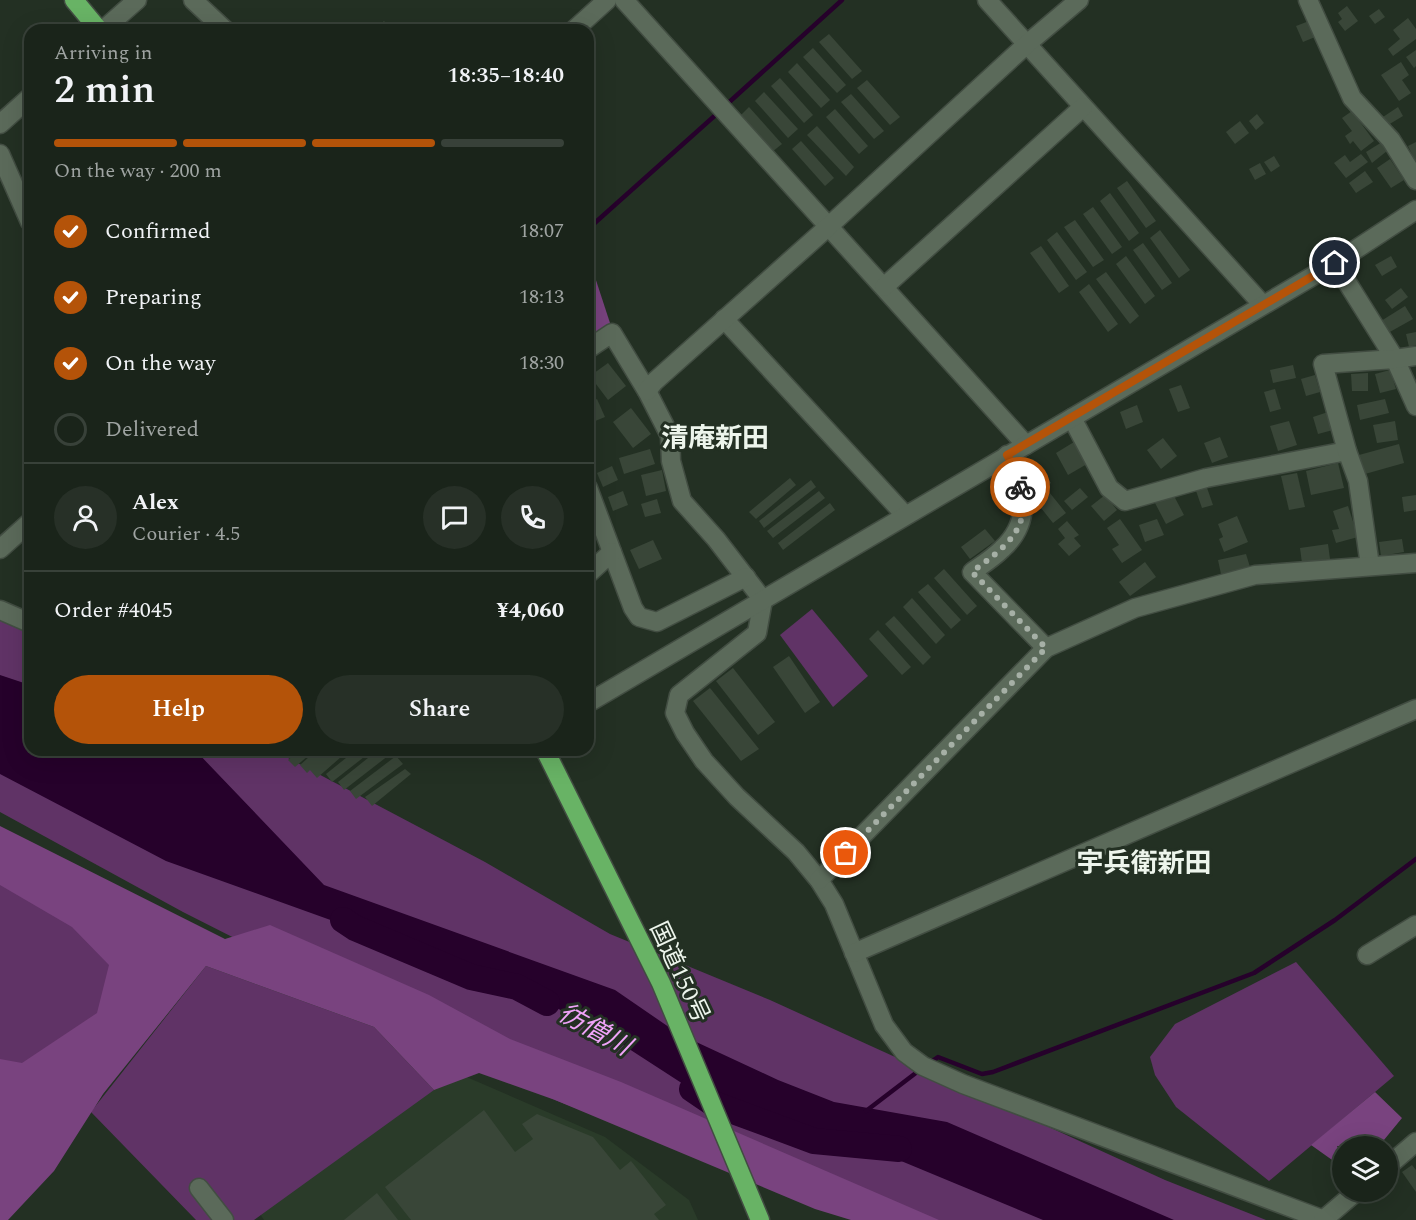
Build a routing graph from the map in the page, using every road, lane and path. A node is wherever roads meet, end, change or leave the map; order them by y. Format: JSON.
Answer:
{"nodes":[{"id":1,"x":74,"y":0,"type":"edge"},
{"id":2,"x":137,"y":0,"type":"edge"},
{"id":3,"x":193,"y":0,"type":"edge"},
{"id":4,"x":607,"y":0,"type":"edge"},
{"id":5,"x":624,"y":0,"type":"edge"},
{"id":6,"x":987,"y":0,"type":"edge"},
{"id":7,"x":1079,"y":0,"type":"edge"},
{"id":8,"x":1308,"y":0,"type":"edge"},
{"id":9,"x":94,"y":24,"type":"edge"},
{"id":10,"x":110,"y":24,"type":"edge"},
{"id":11,"x":219,"y":24,"type":"edge"},
{"id":12,"x":581,"y":24,"type":"edge"},
{"id":13,"x":1027,"y":44,"type":"junction"},
{"id":14,"x":24,"y":102,"type":"edge"},
{"id":15,"x":1083,"y":106,"type":"junction"},
{"id":16,"x":0,"y":124,"type":"edge"},
{"id":17,"x":0,"y":154,"type":"edge"},
{"id":18,"x":1416,"y":180,"type":"edge"},
{"id":19,"x":24,"y":208,"type":"edge"},
{"id":20,"x":1416,"y":210,"type":"edge"},
{"id":21,"x":829,"y":226,"type":"junction"},
{"id":22,"x":1335,"y":263,"type":"junction"},
{"id":23,"x":884,"y":287,"type":"junction"},
{"id":24,"x":1262,"y":304,"type":"junction"},
{"id":25,"x":724,"y":319,"type":"junction"},
{"id":26,"x":594,"y":345,"type":"edge"},
{"id":27,"x":1416,"y":356,"type":"edge"},
{"id":28,"x":1395,"y":359,"type":"junction"},
{"id":29,"x":647,"y":391,"type":"junction"},
{"id":30,"x":1416,"y":406,"type":"edge"},
{"id":31,"x":1072,"y":418,"type":"junction"},
{"id":32,"x":1026,"y":445,"type":"junction"},
{"id":33,"x":1347,"y":451,"type":"junction"},
{"id":34,"x":1007,"y":455,"type":"junction"},
{"id":35,"x":594,"y":504,"type":"edge"},
{"id":36,"x":905,"y":515,"type":"junction"},
{"id":37,"x":24,"y":527,"type":"edge"},
{"id":38,"x":0,"y":549,"type":"edge"},
{"id":39,"x":612,"y":552,"type":"junction"},
{"id":40,"x":1416,"y":563,"type":"edge"},
{"id":41,"x":1370,"y":566,"type":"junction"},
{"id":42,"x":594,"y":568,"type":"edge"},
{"id":43,"x":746,"y":577,"type":"junction"},
{"id":44,"x":763,"y":600,"type":"junction"},
{"id":45,"x":0,"y":610,"type":"edge"},
{"id":46,"x":24,"y":620,"type":"edge"},
{"id":47,"x":1046,"y":648,"type":"junction"},
{"id":48,"x":594,"y":699,"type":"edge"},
{"id":49,"x":1416,"y":709,"type":"edge"},
{"id":50,"x":548,"y":756,"type":"edge"},
{"id":51,"x":819,"y":880,"type":"junction"},
{"id":52,"x":1416,"y":926,"type":"edge"},
{"id":53,"x":854,"y":953,"type":"junction"},
{"id":54,"x":1367,"y":955,"type":"dead end"},
{"id":55,"x":1416,"y":1142,"type":"edge"},
{"id":56,"x":1398,"y":1157,"type":"edge"},
{"id":57,"x":199,"y":1188,"type":"dead end"},
{"id":58,"x":1344,"y":1202,"type":"edge"},
{"id":59,"x":224,"y":1220,"type":"edge"},
{"id":60,"x":760,"y":1220,"type":"edge"},
{"id":61,"x":1324,"y":1220,"type":"edge"}],
"edges":[{"from":1,"to":9,"type":"highway"},
{"from":2,"to":10,"type":"street"},
{"from":3,"to":11,"type":"street"},
{"from":4,"to":12,"type":"street"},
{"from":5,"to":21,"type":"street"},
{"from":6,"to":13,"type":"street"},
{"from":7,"to":13,"type":"street"},
{"from":8,"to":18,"type":"street"},
{"from":13,"to":15,"type":"street"},
{"from":13,"to":21,"type":"street"},
{"from":14,"to":16,"type":"street"},
{"from":15,"to":23,"type":"street"},
{"from":15,"to":24,"type":"street"},
{"from":17,"to":19,"type":"street"},
{"from":20,"to":22,"type":"street"},
{"from":21,"to":23,"type":"street"},
{"from":21,"to":25,"type":"street"},
{"from":22,"to":24,"type":"street"},
{"from":22,"to":28,"type":"street"},
{"from":23,"to":32,"type":"street"},
{"from":24,"to":31,"type":"street"},
{"from":25,"to":29,"type":"street"},
{"from":25,"to":36,"type":"street"},
{"from":26,"to":29,"type":"street"},
{"from":27,"to":28,"type":"street"},
{"from":28,"to":30,"type":"street"},
{"from":28,"to":33,"type":"street"},
{"from":29,"to":43,"type":"street"},
{"from":31,"to":32,"type":"street"},
{"from":31,"to":33,"type":"street"},
{"from":32,"to":34,"type":"street"},
{"from":33,"to":41,"type":"street"},
{"from":34,"to":36,"type":"street"},
{"from":34,"to":47,"type":"street"},
{"from":35,"to":39,"type":"street"},
{"from":36,"to":44,"type":"street"},
{"from":37,"to":38,"type":"street"},
{"from":39,"to":42,"type":"street"},
{"from":39,"to":43,"type":"street"},
{"from":40,"to":41,"type":"street"},
{"from":41,"to":47,"type":"street"},
{"from":43,"to":44,"type":"street"},
{"from":44,"to":48,"type":"street"},
{"from":44,"to":51,"type":"street"},
{"from":45,"to":46,"type":"street"},
{"from":47,"to":51,"type":"street"},
{"from":49,"to":53,"type":"street"},
{"from":50,"to":60,"type":"highway","name":"国道150号"},
{"from":51,"to":53,"type":"street"},
{"from":52,"to":54,"type":"street"},
{"from":53,"to":61,"type":"street"},
{"from":55,"to":56,"type":"street"},
{"from":57,"to":59,"type":"street"},
{"from":58,"to":61,"type":"street"}]}
